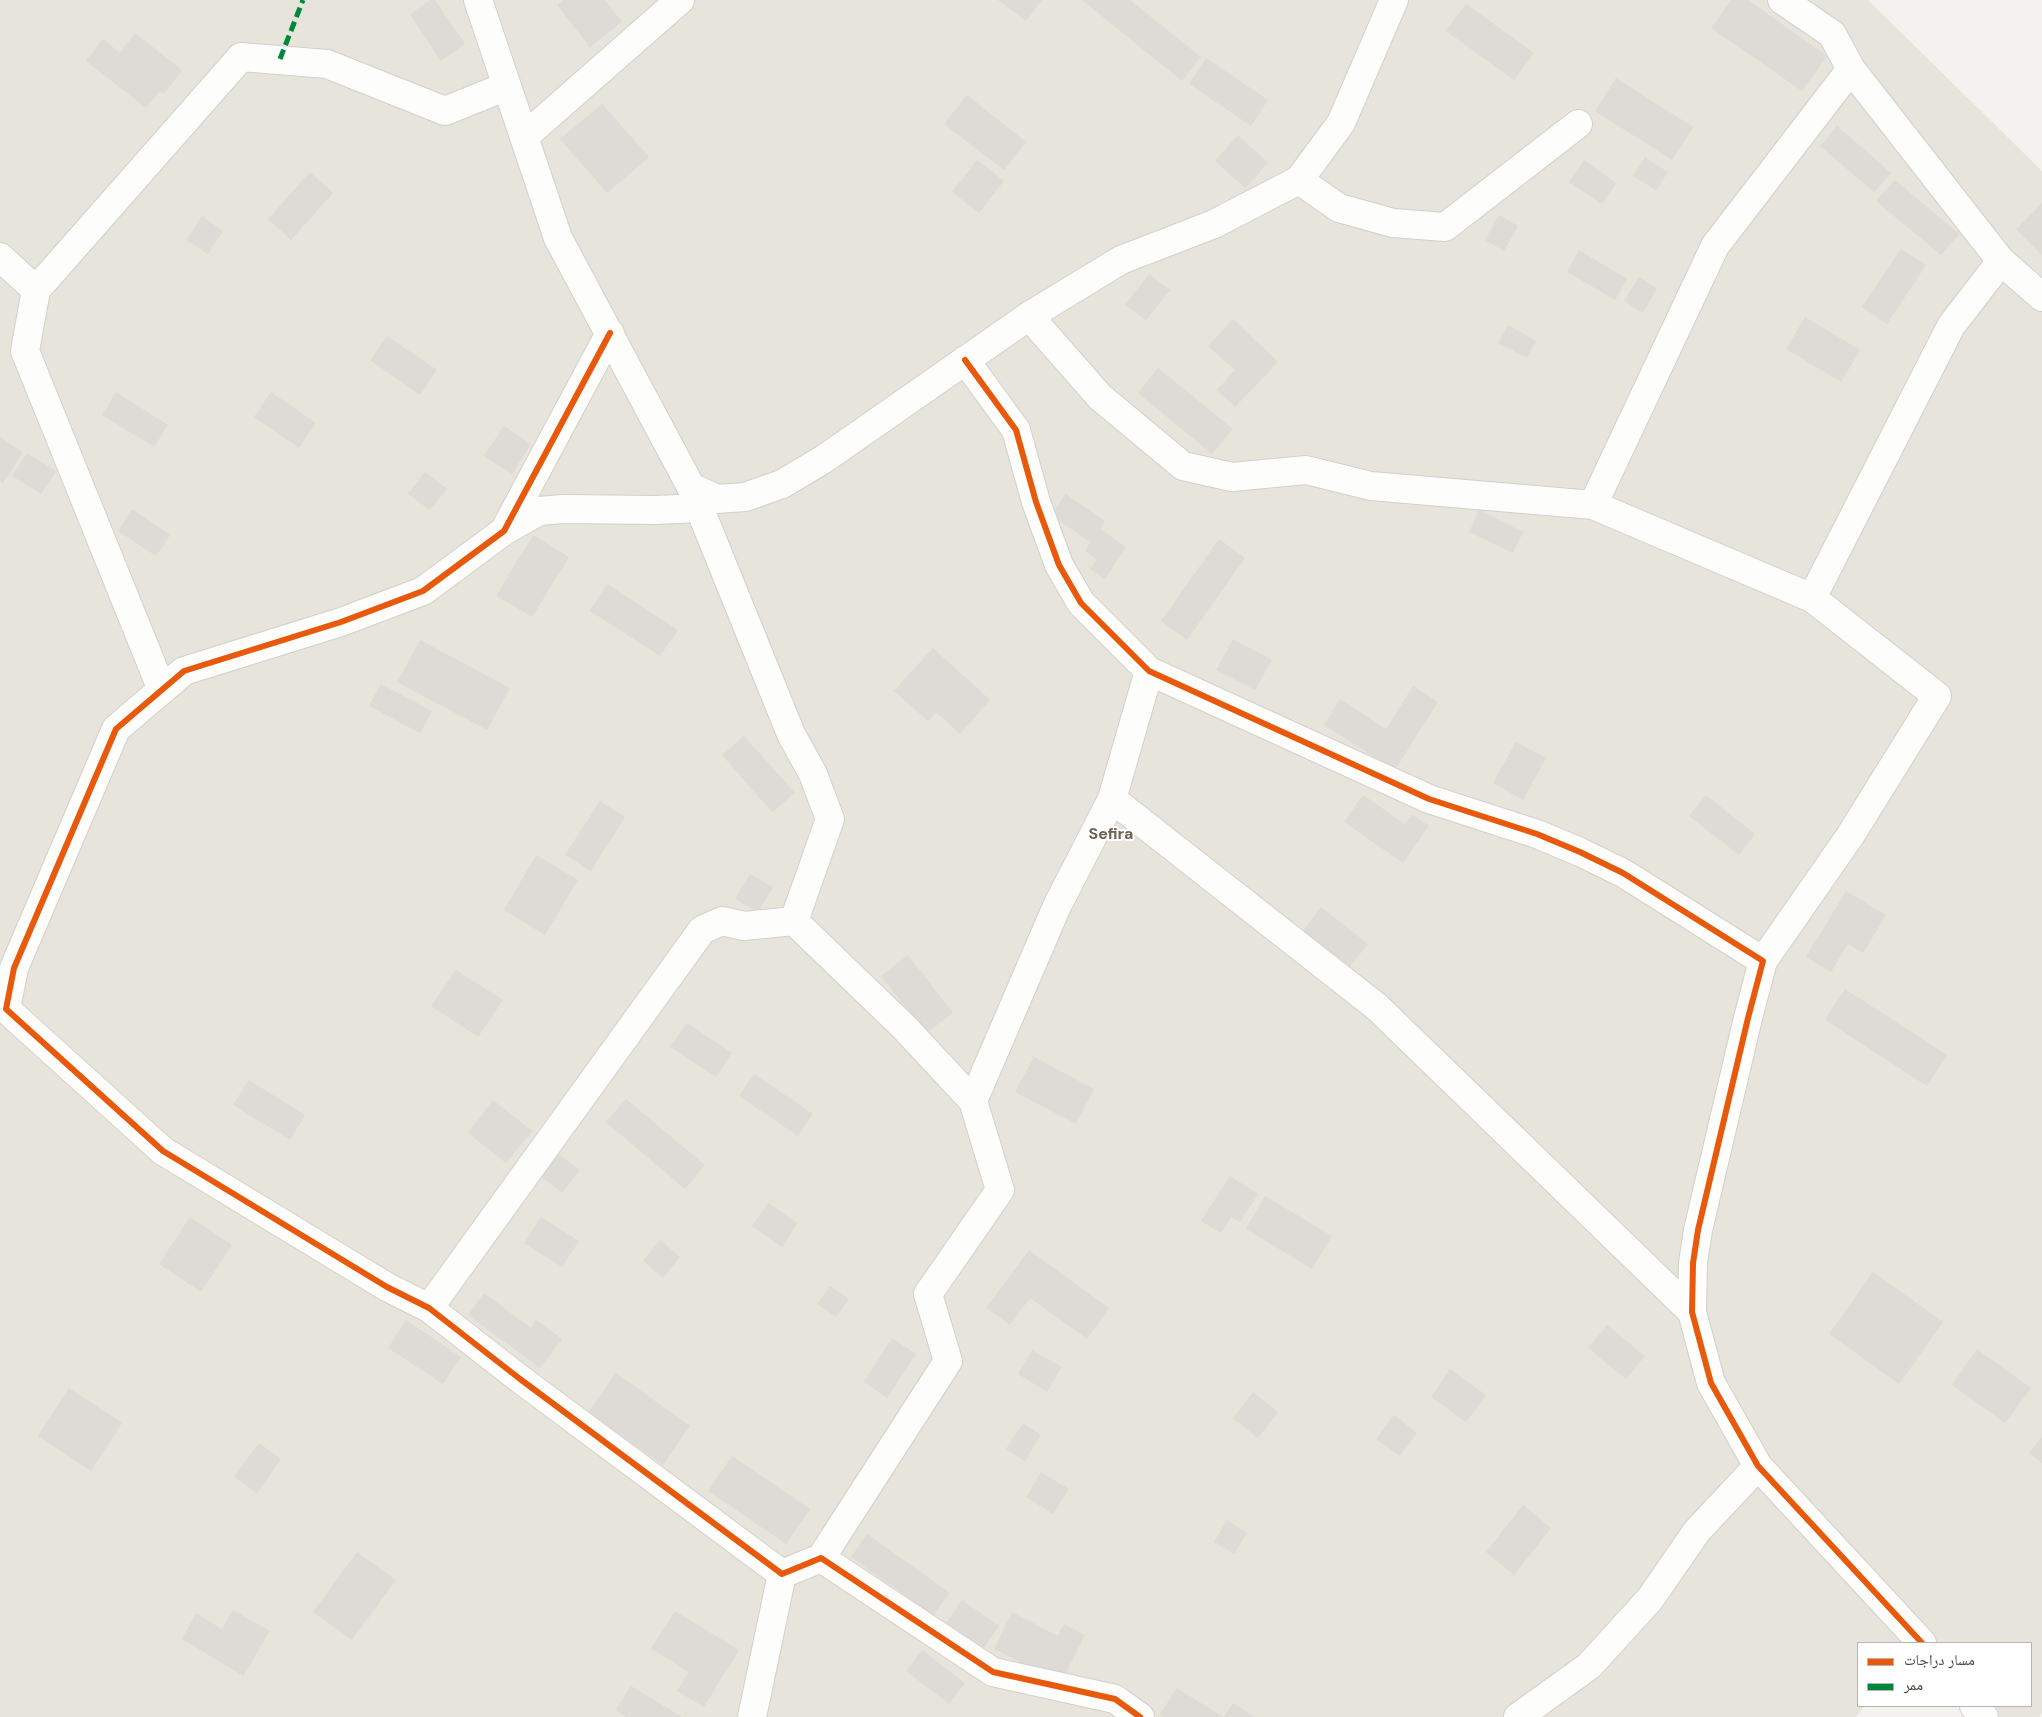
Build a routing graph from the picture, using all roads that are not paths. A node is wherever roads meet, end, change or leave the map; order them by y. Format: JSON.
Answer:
{"nodes":[{"id":1,"x":478,"y":0,"type":"edge"},
{"id":2,"x":680,"y":0,"type":"edge"},
{"id":3,"x":1394,"y":0,"type":"edge"},
{"id":4,"x":1782,"y":0,"type":"edge"},
{"id":5,"x":1851,"y":68,"type":"junction"},
{"id":6,"x":507,"y":86,"type":"junction"},
{"id":7,"x":1578,"y":124,"type":"dead end"},
{"id":8,"x":524,"y":137,"type":"junction"},
{"id":9,"x":1299,"y":180,"type":"junction"},
{"id":10,"x":0,"y":257,"type":"edge"},
{"id":11,"x":2001,"y":261,"type":"junction"},
{"id":12,"x":36,"y":290,"type":"junction"},
{"id":13,"x":2042,"y":297,"type":"edge"},
{"id":14,"x":1029,"y":316,"type":"junction"},
{"id":15,"x":610,"y":333,"type":"junction"},
{"id":16,"x":965,"y":360,"type":"junction"},
{"id":17,"x":696,"y":498,"type":"junction"},
{"id":18,"x":1593,"y":505,"type":"junction"},
{"id":19,"x":504,"y":531,"type":"junction"},
{"id":20,"x":1812,"y":598,"type":"junction"},
{"id":21,"x":1149,"y":671,"type":"junction"},
{"id":22,"x":162,"y":690,"type":"junction"},
{"id":23,"x":1112,"y":799,"type":"junction"},
{"id":24,"x":794,"y":921,"type":"junction"},
{"id":25,"x":1763,"y":961,"type":"junction"},
{"id":26,"x":973,"y":1101,"type":"junction"},
{"id":27,"x":429,"y":1308,"type":"junction"},
{"id":28,"x":1692,"y":1312,"type":"junction"},
{"id":29,"x":1758,"y":1466,"type":"junction"},
{"id":30,"x":821,"y":1558,"type":"junction"},
{"id":31,"x":782,"y":1574,"type":"junction"},
{"id":32,"x":1921,"y":1642,"type":"edge"},
{"id":33,"x":1975,"y":1707,"type":"edge"},
{"id":34,"x":752,"y":1717,"type":"edge"},
{"id":35,"x":1140,"y":1717,"type":"edge"},
{"id":36,"x":1518,"y":1717,"type":"edge"},
{"id":37,"x":1984,"y":1717,"type":"edge"}],
"edges":[{"from":1,"to":6,"type":"street"},
{"from":2,"to":8,"type":"street"},
{"from":3,"to":9,"type":"street"},
{"from":4,"to":5,"type":"street"},
{"from":5,"to":11,"type":"street"},
{"from":5,"to":18,"type":"street"},
{"from":6,"to":8,"type":"street"},
{"from":6,"to":12,"type":"street"},
{"from":7,"to":9,"type":"street"},
{"from":8,"to":15,"type":"street"},
{"from":9,"to":14,"type":"street"},
{"from":10,"to":12,"type":"street"},
{"from":11,"to":13,"type":"street"},
{"from":11,"to":20,"type":"street"},
{"from":12,"to":22,"type":"street"},
{"from":14,"to":16,"type":"street"},
{"from":14,"to":18,"type":"street"},
{"from":15,"to":17,"type":"street"},
{"from":15,"to":19,"type":"street"},
{"from":16,"to":17,"type":"street"},
{"from":16,"to":21,"type":"street"},
{"from":17,"to":19,"type":"street"},
{"from":17,"to":24,"type":"street"},
{"from":18,"to":20,"type":"street"},
{"from":19,"to":22,"type":"street"},
{"from":20,"to":25,"type":"street"},
{"from":21,"to":23,"type":"street"},
{"from":21,"to":25,"type":"street"},
{"from":22,"to":27,"type":"street"},
{"from":23,"to":26,"type":"street"},
{"from":23,"to":28,"type":"street"},
{"from":24,"to":26,"type":"street"},
{"from":24,"to":27,"type":"street"},
{"from":25,"to":28,"type":"street"},
{"from":26,"to":30,"type":"street"},
{"from":27,"to":31,"type":"street"},
{"from":28,"to":29,"type":"street"},
{"from":29,"to":32,"type":"street"},
{"from":29,"to":36,"type":"street"},
{"from":30,"to":31,"type":"street"},
{"from":30,"to":35,"type":"street"},
{"from":31,"to":34,"type":"street"},
{"from":33,"to":37,"type":"street"}]}
